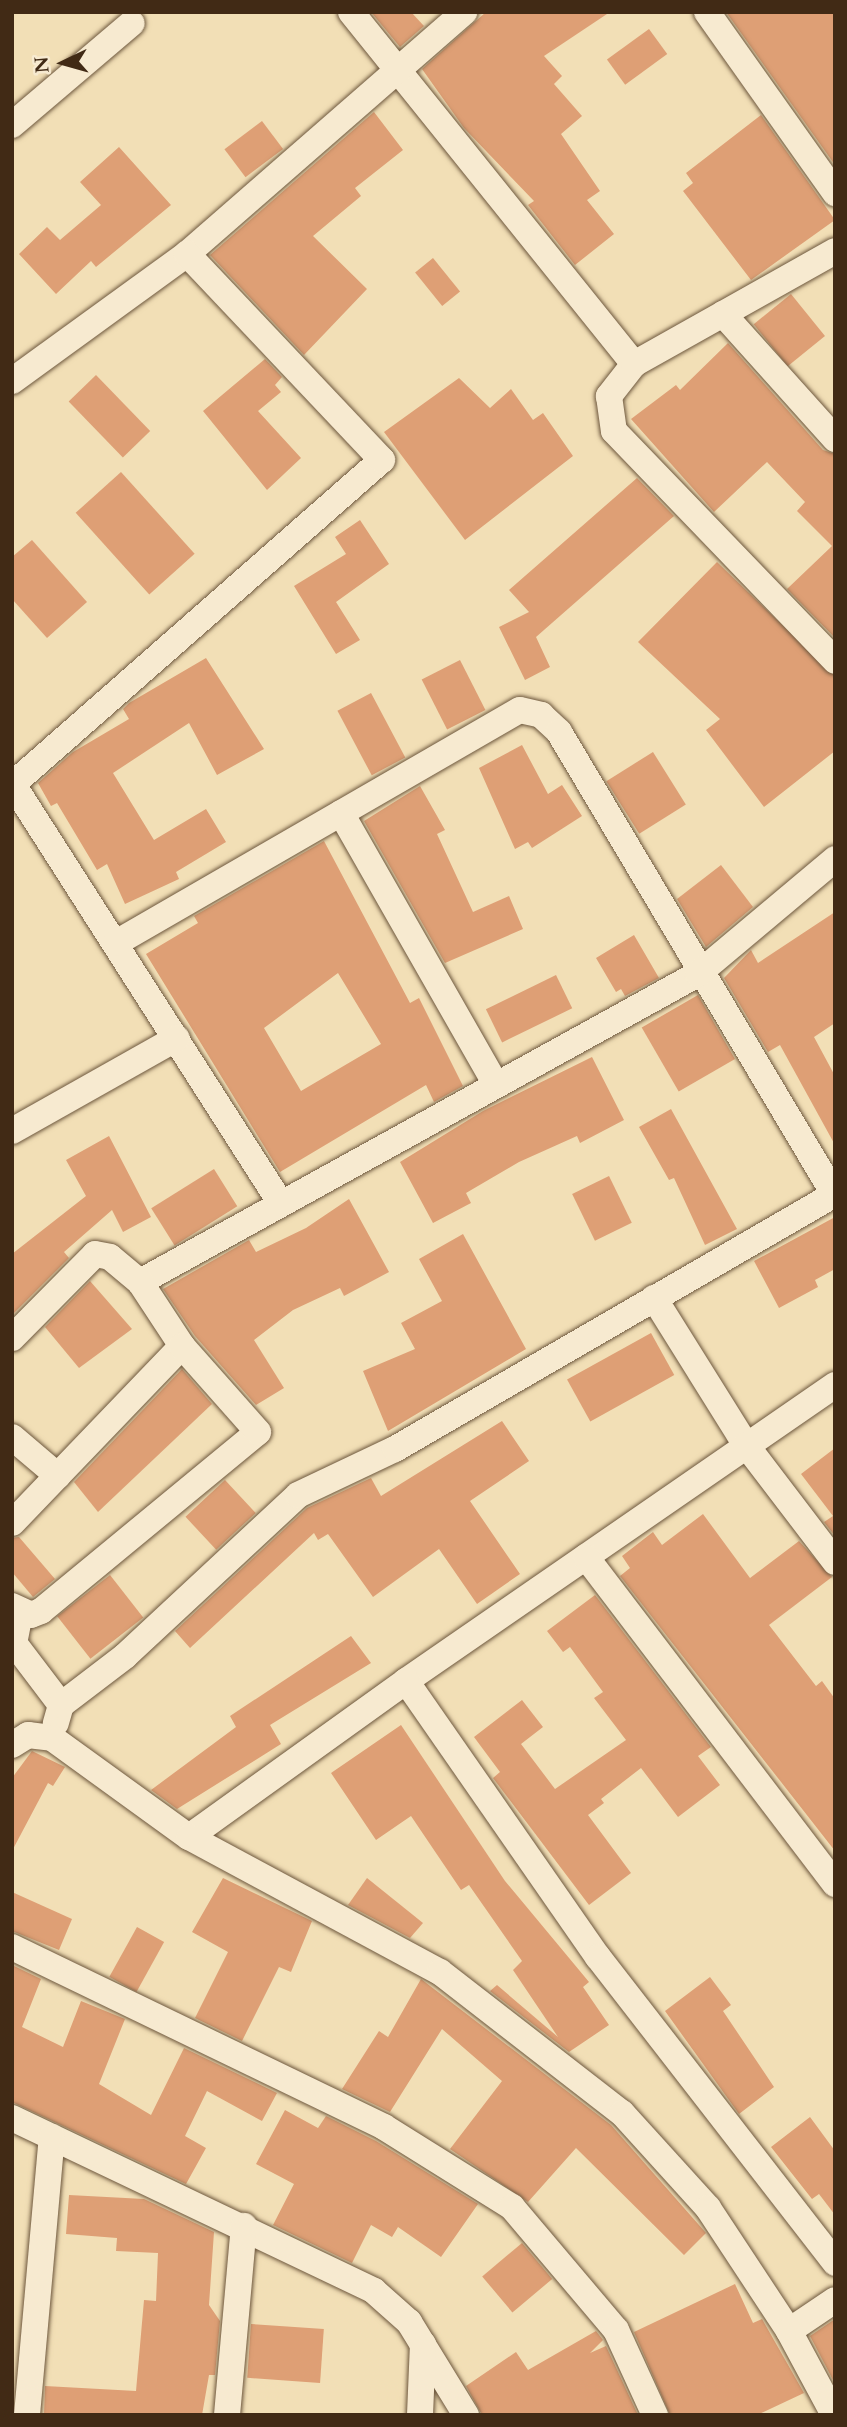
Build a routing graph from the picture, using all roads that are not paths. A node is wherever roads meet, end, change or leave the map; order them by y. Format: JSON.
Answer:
{"nodes":[{"id":1,"x":351,"y":12,"type":"edge"},
{"id":2,"x":464,"y":12,"type":"edge"},
{"id":3,"x":706,"y":12,"type":"edge"},
{"id":4,"x":132,"y":23,"type":"dead end"},
{"id":5,"x":399,"y":64,"type":"junction"},
{"id":6,"x":12,"y":125,"type":"edge"},
{"id":7,"x":835,"y":193,"type":"edge"},
{"id":8,"x":835,"y":251,"type":"edge"},
{"id":9,"x":187,"y":254,"type":"junction"},
{"id":10,"x":723,"y":314,"type":"junction"},
{"id":11,"x":635,"y":364,"type":"junction"},
{"id":12,"x":12,"y":381,"type":"edge"},
{"id":13,"x":835,"y":439,"type":"edge"},
{"id":14,"x":835,"y":661,"type":"edge"},
{"id":15,"x":13,"y":783,"type":"edge"},
{"id":16,"x":341,"y":813,"type":"junction"},
{"id":17,"x":835,"y":859,"type":"edge"},
{"id":18,"x":117,"y":943,"type":"junction"},
{"id":19,"x":698,"y":974,"type":"junction"},
{"id":20,"x":177,"y":1038,"type":"junction"},
{"id":21,"x":496,"y":1085,"type":"junction"},
{"id":22,"x":12,"y":1131,"type":"edge"},
{"id":23,"x":834,"y":1194,"type":"edge"},
{"id":24,"x":281,"y":1203,"type":"junction"},
{"id":25,"x":140,"y":1282,"type":"junction"},
{"id":26,"x":654,"y":1298,"type":"junction"},
{"id":27,"x":12,"y":1338,"type":"edge"},
{"id":28,"x":182,"y":1346,"type":"junction"},
{"id":29,"x":835,"y":1385,"type":"edge"},
{"id":30,"x":12,"y":1437,"type":"edge"},
{"id":31,"x":746,"y":1445,"type":"junction"},
{"id":32,"x":58,"y":1476,"type":"junction"},
{"id":33,"x":12,"y":1523,"type":"edge"},
{"id":34,"x":586,"y":1557,"type":"junction"},
{"id":35,"x":835,"y":1562,"type":"edge"},
{"id":36,"x":16,"y":1609,"type":"edge"},
{"id":37,"x":406,"y":1681,"type":"junction"},
{"id":38,"x":61,"y":1705,"type":"junction"},
{"id":39,"x":52,"y":1738,"type":"junction"},
{"id":40,"x":12,"y":1745,"type":"edge"},
{"id":41,"x":189,"y":1837,"type":"junction"},
{"id":42,"x":835,"y":1885,"type":"edge"},
{"id":43,"x":12,"y":1947,"type":"edge"},
{"id":44,"x":12,"y":2118,"type":"edge"},
{"id":45,"x":52,"y":2137,"type":"junction"},
{"id":46,"x":244,"y":2226,"type":"junction"},
{"id":47,"x":835,"y":2263,"type":"edge"},
{"id":48,"x":835,"y":2300,"type":"edge"},
{"id":49,"x":789,"y":2330,"type":"junction"},
{"id":50,"x":423,"y":2344,"type":"junction"},
{"id":51,"x":27,"y":2415,"type":"edge"},
{"id":52,"x":227,"y":2415,"type":"edge"},
{"id":53,"x":420,"y":2415,"type":"edge"},
{"id":54,"x":466,"y":2415,"type":"edge"},
{"id":55,"x":655,"y":2415,"type":"edge"},
{"id":56,"x":834,"y":2415,"type":"edge"}],
"edges":[{"from":1,"to":5,"type":"street"},
{"from":2,"to":5,"type":"street"},
{"from":3,"to":7,"type":"street"},
{"from":4,"to":6,"type":"street"},
{"from":5,"to":9,"type":"street"},
{"from":5,"to":11,"type":"street"},
{"from":8,"to":10,"type":"street"},
{"from":9,"to":12,"type":"street"},
{"from":9,"to":15,"type":"street"},
{"from":10,"to":11,"type":"street"},
{"from":10,"to":13,"type":"street"},
{"from":11,"to":14,"type":"street"},
{"from":15,"to":18,"type":"street"},
{"from":16,"to":18,"type":"street"},
{"from":16,"to":19,"type":"street"},
{"from":16,"to":21,"type":"street"},
{"from":17,"to":19,"type":"street"},
{"from":18,"to":20,"type":"street"},
{"from":19,"to":21,"type":"street"},
{"from":19,"to":23,"type":"street"},
{"from":20,"to":22,"type":"street"},
{"from":20,"to":24,"type":"street"},
{"from":21,"to":24,"type":"street"},
{"from":23,"to":26,"type":"street"},
{"from":24,"to":25,"type":"street"},
{"from":25,"to":27,"type":"street"},
{"from":25,"to":28,"type":"street"},
{"from":26,"to":31,"type":"street"},
{"from":26,"to":38,"type":"street"},
{"from":28,"to":32,"type":"street"},
{"from":28,"to":36,"type":"street"},
{"from":29,"to":31,"type":"street"},
{"from":30,"to":32,"type":"street"},
{"from":31,"to":34,"type":"street"},
{"from":31,"to":35,"type":"street"},
{"from":32,"to":33,"type":"street"},
{"from":34,"to":37,"type":"street"},
{"from":34,"to":42,"type":"street"},
{"from":36,"to":38,"type":"street"},
{"from":37,"to":41,"type":"street"},
{"from":37,"to":47,"type":"street"},
{"from":38,"to":39,"type":"street"},
{"from":39,"to":40,"type":"street"},
{"from":39,"to":41,"type":"street"},
{"from":41,"to":49,"type":"street"},
{"from":43,"to":55,"type":"street"},
{"from":44,"to":45,"type":"street"},
{"from":45,"to":46,"type":"street"},
{"from":45,"to":51,"type":"street"},
{"from":46,"to":50,"type":"street"},
{"from":46,"to":52,"type":"street"},
{"from":48,"to":49,"type":"street"},
{"from":49,"to":56,"type":"street"},
{"from":50,"to":53,"type":"street"},
{"from":50,"to":54,"type":"street"}]}
